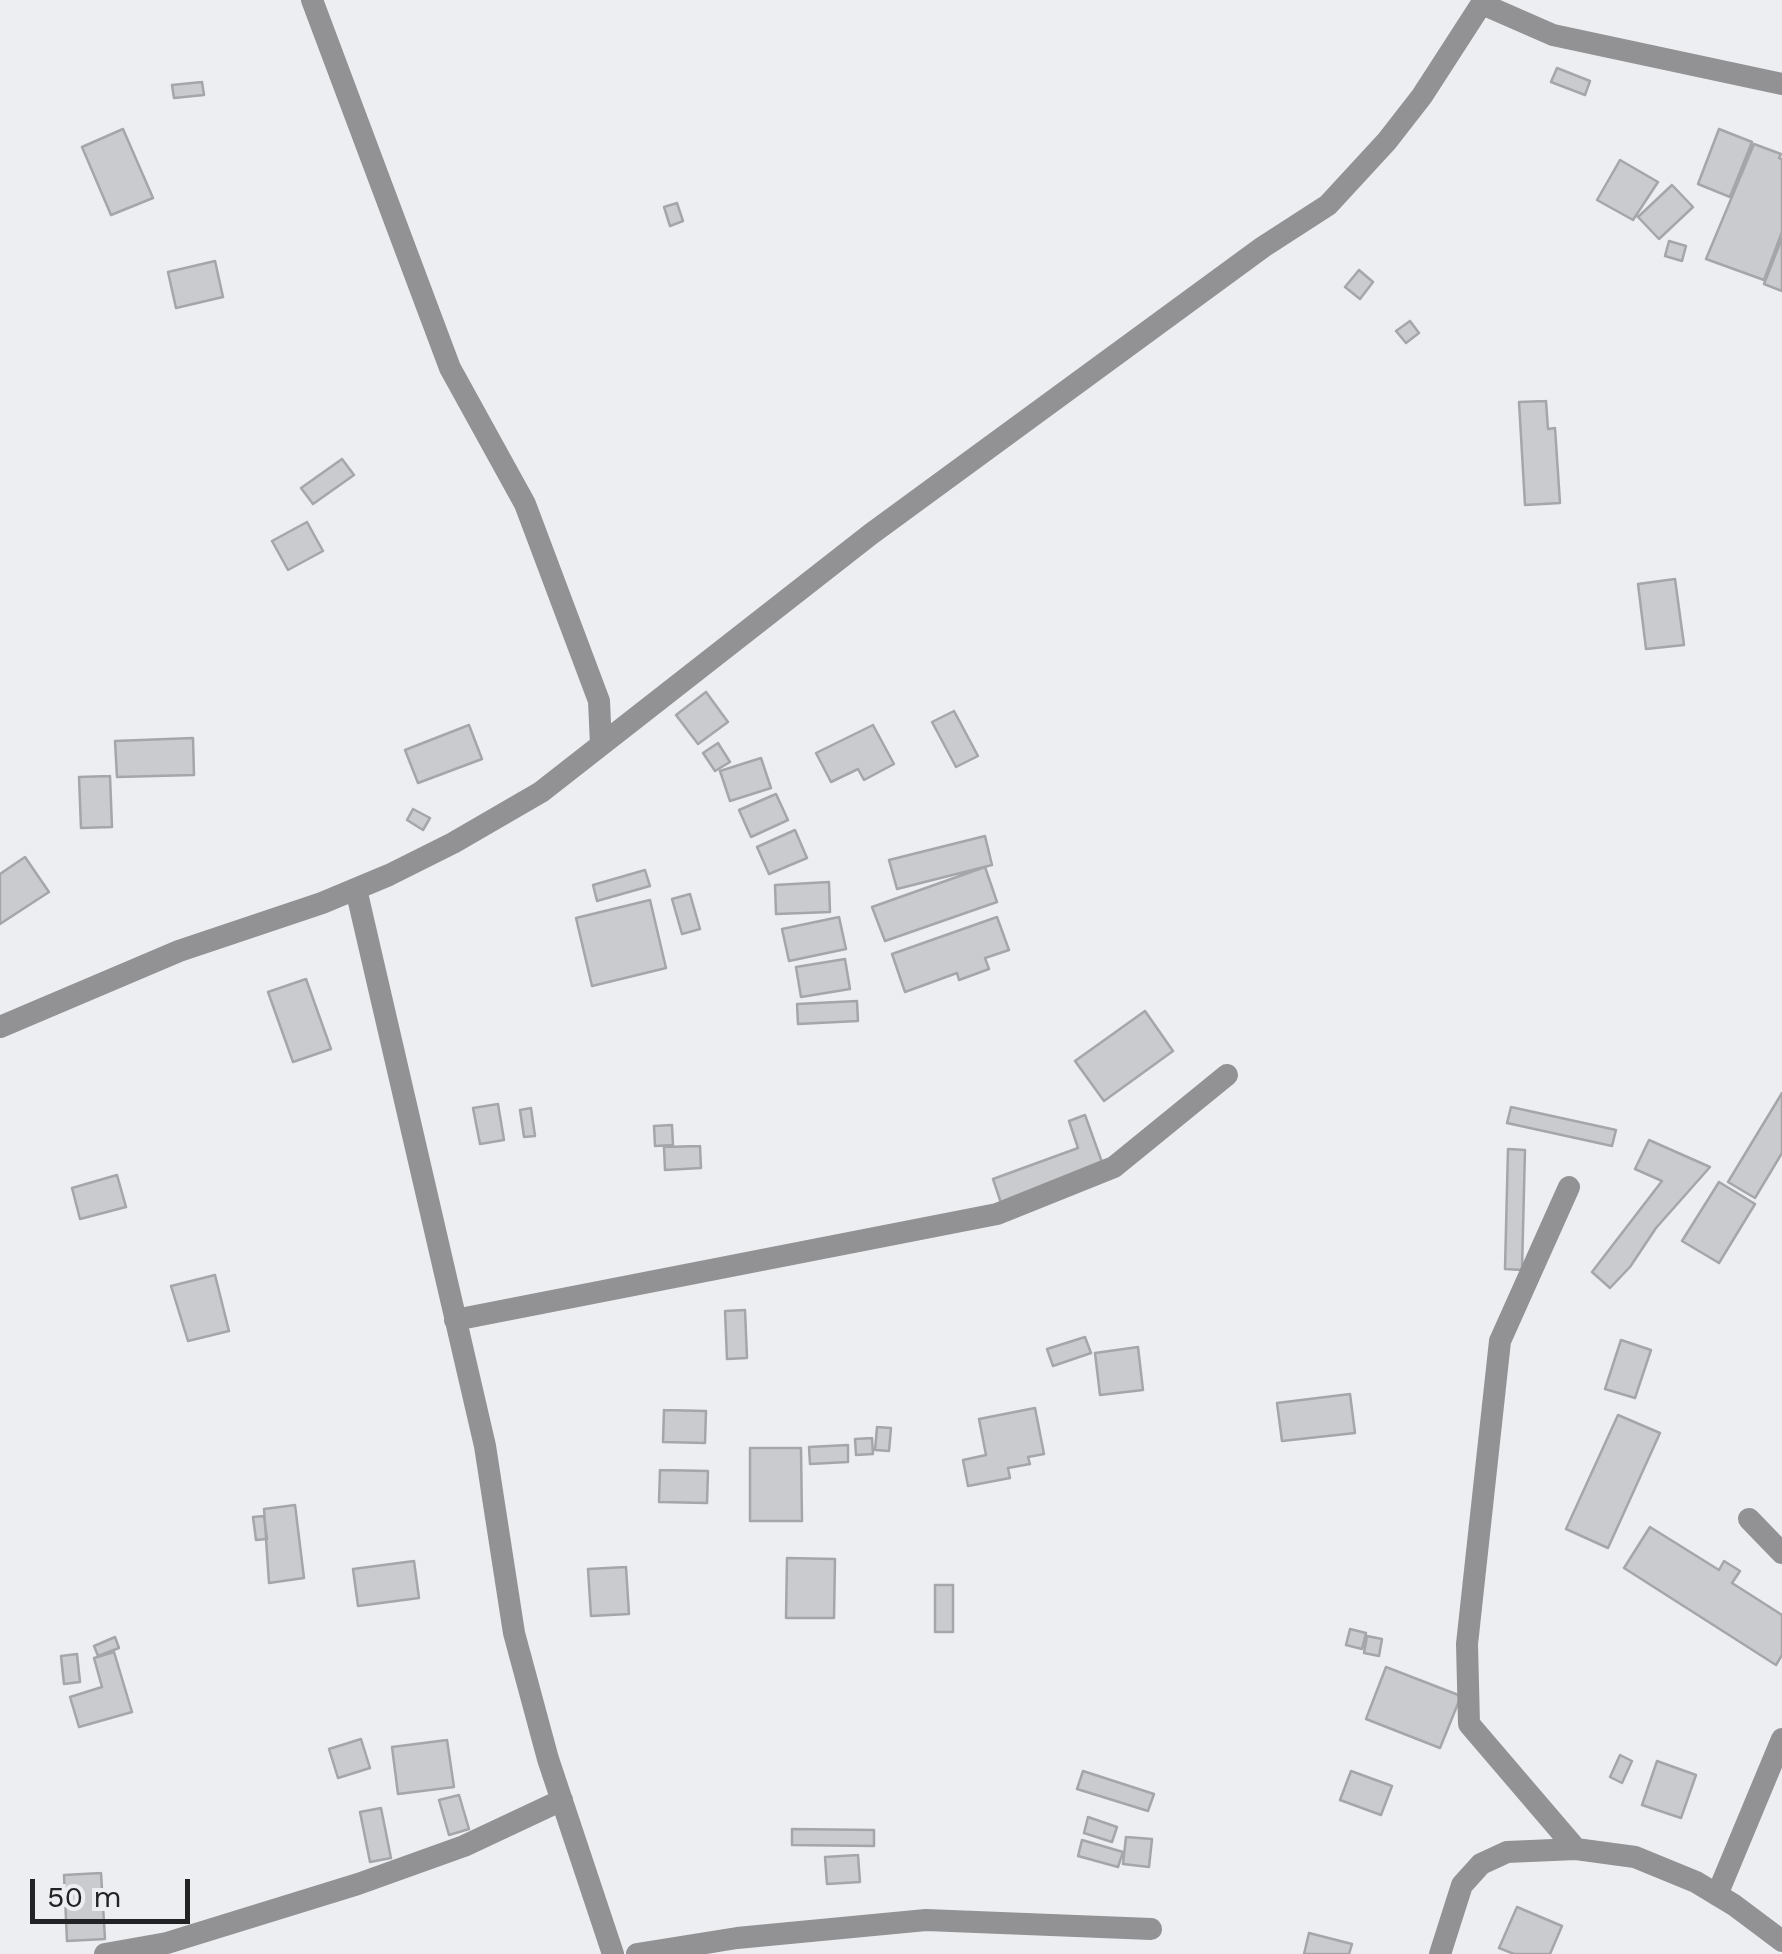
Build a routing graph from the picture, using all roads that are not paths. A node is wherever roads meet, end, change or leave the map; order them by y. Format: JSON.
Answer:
{"nodes":[{"id":1,"x":312,"y":0,"type":"edge"},
{"id":2,"x":1483,"y":2,"type":"edge"},
{"id":3,"x":1782,"y":84,"type":"edge"},
{"id":4,"x":601,"y":745,"type":"junction"},
{"id":5,"x":356,"y":889,"type":"junction"},
{"id":6,"x":0,"y":1028,"type":"edge"},
{"id":7,"x":1227,"y":1075,"type":"dead end"},
{"id":8,"x":1569,"y":1186,"type":"dead end"},
{"id":9,"x":456,"y":1320,"type":"junction"},
{"id":10,"x":1748,"y":1519,"type":"dead end"},
{"id":11,"x":1782,"y":1552,"type":"edge"},
{"id":12,"x":1782,"y":1739,"type":"edge"},
{"id":13,"x":562,"y":1800,"type":"junction"},
{"id":14,"x":1576,"y":1849,"type":"junction"},
{"id":15,"x":1717,"y":1894,"type":"junction"},
{"id":16,"x":1152,"y":1929,"type":"dead end"},
{"id":17,"x":1782,"y":1941,"type":"edge"},
{"id":18,"x":104,"y":1954,"type":"edge"},
{"id":19,"x":613,"y":1954,"type":"edge"},
{"id":20,"x":637,"y":1954,"type":"edge"},
{"id":21,"x":1440,"y":1954,"type":"edge"}],
"edges":[{"from":1,"to":4,"type":"street"},
{"from":2,"to":3,"type":"street"},
{"from":2,"to":4,"type":"street"},
{"from":4,"to":5,"type":"street"},
{"from":5,"to":6,"type":"street"},
{"from":5,"to":9,"type":"street"},
{"from":7,"to":9,"type":"street"},
{"from":8,"to":14,"type":"street"},
{"from":9,"to":13,"type":"street"},
{"from":10,"to":11,"type":"street"},
{"from":12,"to":15,"type":"street"},
{"from":13,"to":18,"type":"street"},
{"from":13,"to":19,"type":"street"},
{"from":14,"to":15,"type":"street"},
{"from":14,"to":21,"type":"street"},
{"from":15,"to":17,"type":"street"},
{"from":16,"to":20,"type":"street"}]}
